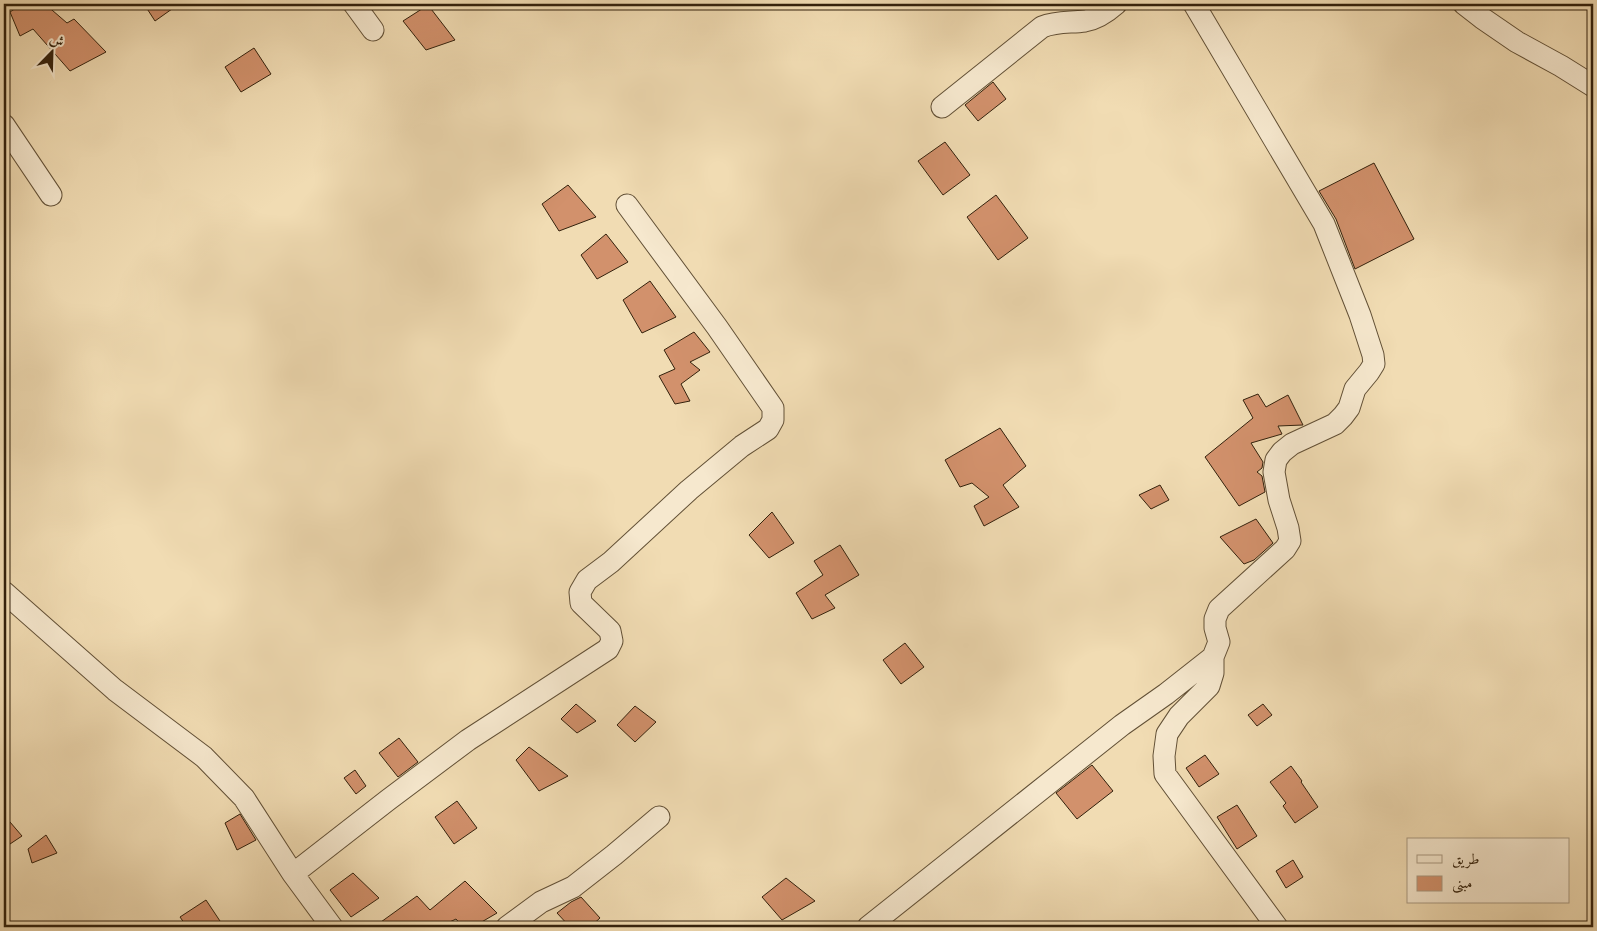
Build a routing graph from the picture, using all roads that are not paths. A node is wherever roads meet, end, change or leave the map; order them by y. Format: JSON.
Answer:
{"nodes":[{"id":1,"x":354,"y":4,"type":"edge"},
{"id":2,"x":1116,"y":4,"type":"edge"},
{"id":3,"x":1194,"y":4,"type":"edge"},
{"id":4,"x":1464,"y":4,"type":"edge"},
{"id":5,"x":373,"y":30,"type":"dead end"},
{"id":6,"x":1593,"y":86,"type":"edge"},
{"id":7,"x":942,"y":108,"type":"dead end"},
{"id":8,"x":4,"y":125,"type":"edge"},
{"id":9,"x":51,"y":195,"type":"dead end"},
{"id":10,"x":627,"y":205,"type":"dead end"},
{"id":11,"x":4,"y":592,"type":"edge"},
{"id":12,"x":1212,"y":657,"type":"junction"},
{"id":13,"x":659,"y":817,"type":"dead end"},
{"id":14,"x":294,"y":874,"type":"junction"},
{"id":15,"x":332,"y":927,"type":"edge"},
{"id":16,"x":507,"y":927,"type":"edge"},
{"id":17,"x":868,"y":927,"type":"edge"},
{"id":18,"x":1277,"y":927,"type":"edge"}],
"edges":[{"from":1,"to":5,"type":"street"},
{"from":2,"to":7,"type":"street"},
{"from":3,"to":12,"type":"street"},
{"from":4,"to":6,"type":"street"},
{"from":8,"to":9,"type":"street"},
{"from":10,"to":14,"type":"street"},
{"from":11,"to":14,"type":"street"},
{"from":12,"to":17,"type":"street"},
{"from":12,"to":18,"type":"street"},
{"from":13,"to":16,"type":"street"},
{"from":14,"to":15,"type":"street"}]}
